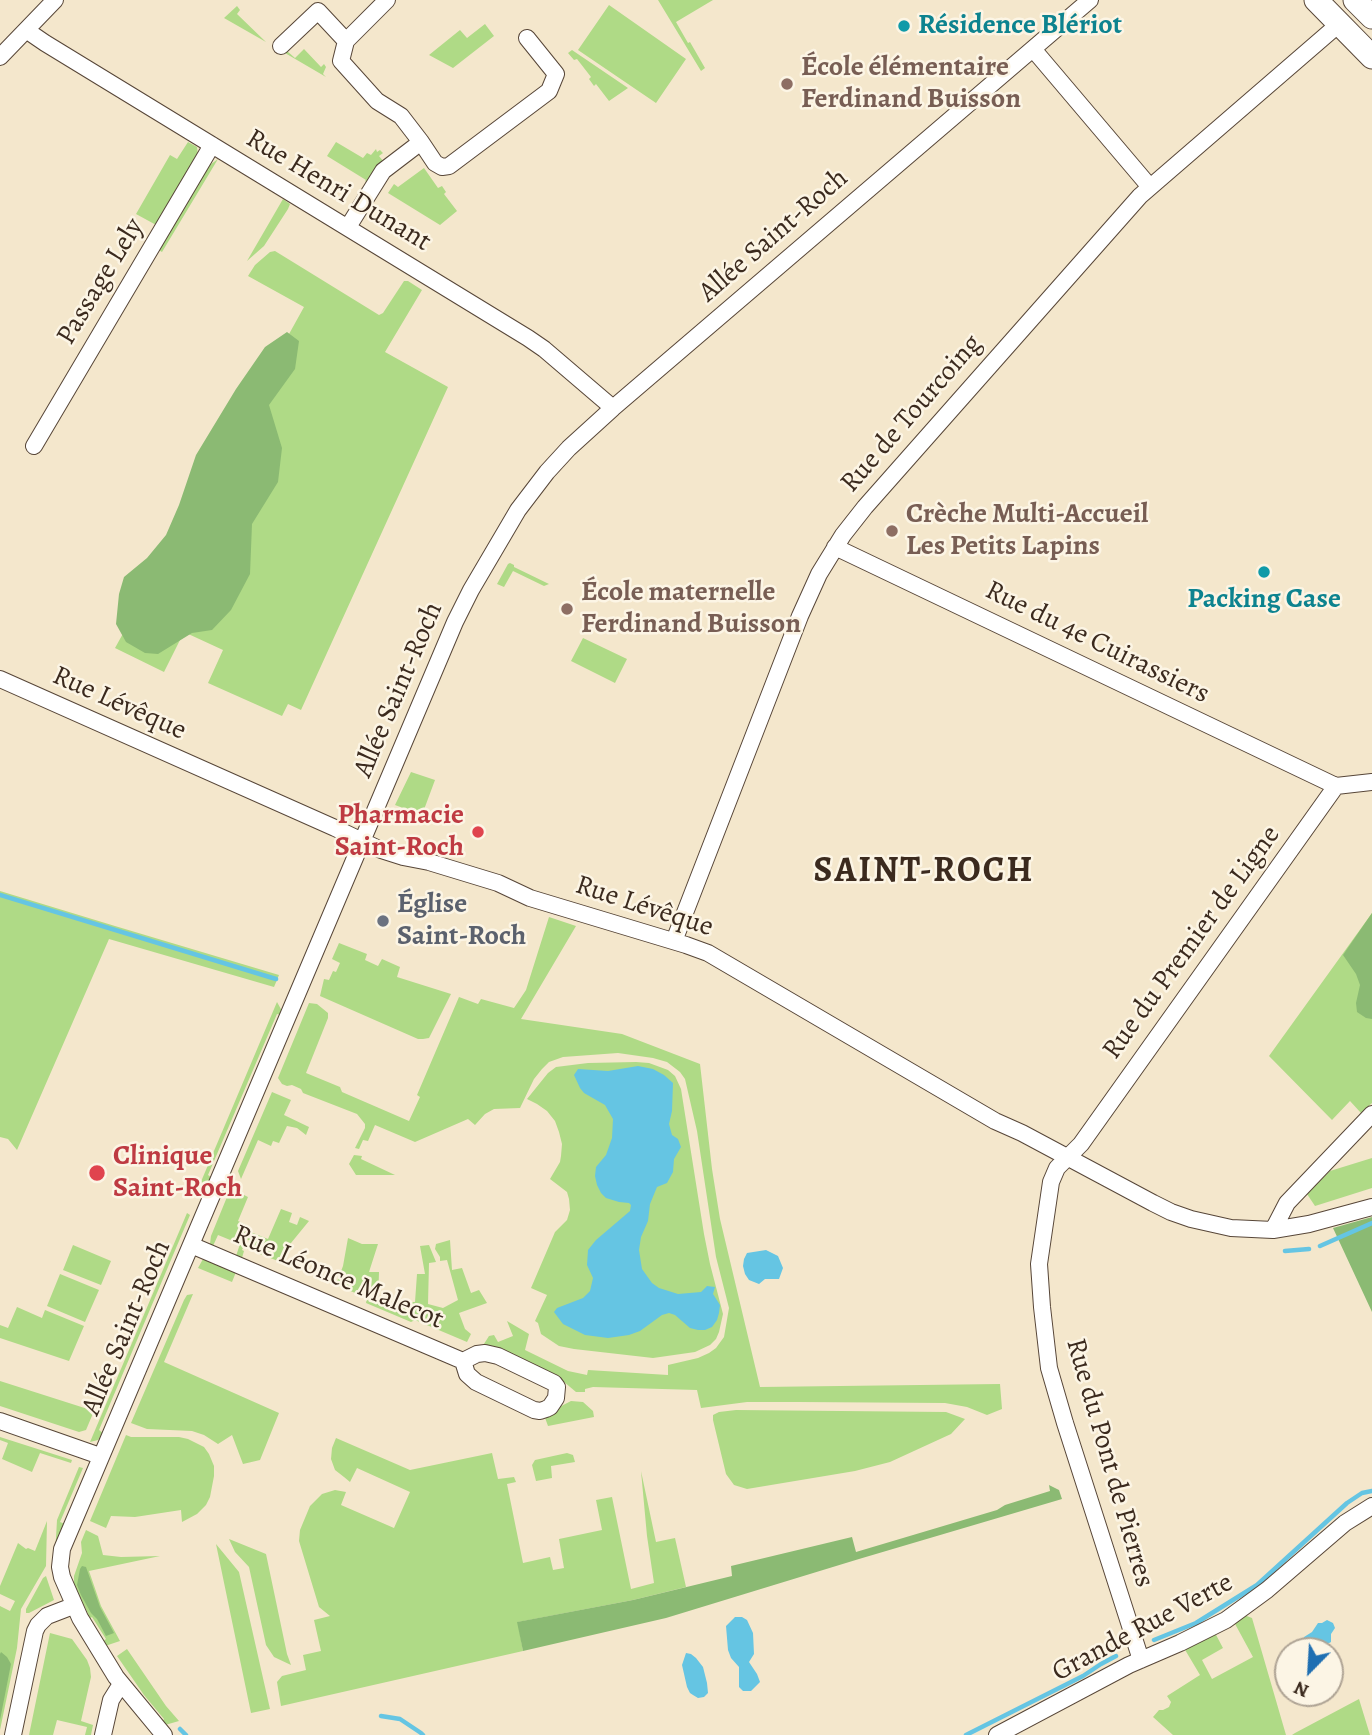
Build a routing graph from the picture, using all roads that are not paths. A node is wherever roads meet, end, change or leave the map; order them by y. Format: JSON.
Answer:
{"nodes":[{"id":1,"x":55,"y":0,"type":"edge"},
{"id":2,"x":387,"y":0,"type":"edge"},
{"id":3,"x":1090,"y":0,"type":"edge"},
{"id":4,"x":1316,"y":0,"type":"edge"},
{"id":5,"x":1355,"y":0,"type":"edge"},
{"id":6,"x":1372,"y":18,"type":"edge"},
{"id":7,"x":1339,"y":24,"type":"junction"},
{"id":8,"x":26,"y":30,"type":"junction"},
{"id":9,"x":527,"y":38,"type":"dead end"},
{"id":10,"x":346,"y":41,"type":"junction"},
{"id":11,"x":281,"y":46,"type":"dead end"},
{"id":12,"x":1033,"y":49,"type":"junction"},
{"id":13,"x":0,"y":57,"type":"edge"},
{"id":14,"x":1372,"y":57,"type":"edge"},
{"id":15,"x":421,"y":142,"type":"junction"},
{"id":16,"x":212,"y":145,"type":"junction"},
{"id":17,"x":1150,"y":187,"type":"junction"},
{"id":18,"x":348,"y":227,"type":"junction"},
{"id":19,"x":613,"y":408,"type":"junction"},
{"id":20,"x":34,"y":446,"type":"dead end"},
{"id":21,"x":835,"y":547,"type":"junction"},
{"id":22,"x":0,"y":679,"type":"edge"},
{"id":23,"x":1372,"y":782,"type":"edge"},
{"id":24,"x":1336,"y":786,"type":"junction"},
{"id":25,"x":362,"y":842,"type":"junction"},
{"id":26,"x":674,"y":942,"type":"junction"},
{"id":27,"x":1372,"y":1114,"type":"edge"},
{"id":28,"x":1068,"y":1158,"type":"junction"},
{"id":29,"x":1372,"y":1207,"type":"edge"},
{"id":30,"x":1273,"y":1230,"type":"junction"},
{"id":31,"x":191,"y":1245,"type":"junction"},
{"id":32,"x":463,"y":1361,"type":"junction"},
{"id":33,"x":0,"y":1422,"type":"edge"},
{"id":34,"x":100,"y":1456,"type":"junction"},
{"id":35,"x":1372,"y":1506,"type":"edge"},
{"id":36,"x":73,"y":1606,"type":"junction"},
{"id":37,"x":1141,"y":1660,"type":"junction"},
{"id":38,"x":121,"y":1684,"type":"junction"},
{"id":39,"x":13,"y":1735,"type":"edge"},
{"id":40,"x":103,"y":1735,"type":"edge"},
{"id":41,"x":164,"y":1735,"type":"edge"},
{"id":42,"x":997,"y":1735,"type":"edge"}],
"edges":[{"from":1,"to":8,"type":"street"},
{"from":2,"to":10,"type":"street"},
{"from":3,"to":12,"type":"street","name":"Allée Saint-Roch"},
{"from":4,"to":7,"type":"main road"},
{"from":5,"to":6,"type":"main road"},
{"from":7,"to":14,"type":"main road"},
{"from":7,"to":17,"type":"street","name":"Rue de Tourcoing"},
{"from":8,"to":13,"type":"street"},
{"from":8,"to":16,"type":"street","name":"Rue Henri Dunant"},
{"from":9,"to":15,"type":"street"},
{"from":10,"to":11,"type":"street"},
{"from":10,"to":15,"type":"street"},
{"from":12,"to":17,"type":"street"},
{"from":12,"to":19,"type":"street","name":"Allée Saint-Roch"},
{"from":15,"to":18,"type":"street"},
{"from":16,"to":18,"type":"street","name":"Rue Henri Dunant"},
{"from":16,"to":20,"type":"street","name":"Passage Lely"},
{"from":17,"to":21,"type":"street","name":"Rue de Tourcoing"},
{"from":18,"to":19,"type":"street","name":"Rue Henri Dunant"},
{"from":19,"to":25,"type":"street","name":"Allée Saint-Roch"},
{"from":21,"to":24,"type":"street","name":"Rue du 4e Cuirassiers"},
{"from":21,"to":26,"type":"street","name":"Rue de Tourcoing"},
{"from":22,"to":25,"type":"street","name":"Rue Lévêque"},
{"from":23,"to":24,"type":"street"},
{"from":24,"to":28,"type":"street","name":"Rue du Premier de Ligne"},
{"from":25,"to":26,"type":"street","name":"Rue Lévêque"},
{"from":25,"to":31,"type":"street","name":"Allée Saint-Roch"},
{"from":26,"to":28,"type":"street","name":"Rue Lévêque"},
{"from":27,"to":30,"type":"street"},
{"from":28,"to":30,"type":"street","name":"Rue Lévêque"},
{"from":28,"to":37,"type":"street","name":"Rue du Pont de Pierres"},
{"from":29,"to":30,"type":"street","name":"Rue Lévêque"},
{"from":31,"to":32,"type":"street","name":"Rue Léonce Malecot"},
{"from":31,"to":34,"type":"street","name":"Allée Saint-Roch"},
{"from":32,"to":32,"type":"street","name":"Rue Léonce Malecot"},
{"from":33,"to":34,"type":"street"},
{"from":34,"to":36,"type":"street","name":"Allée Saint-Roch"},
{"from":35,"to":37,"type":"street","name":"Grande Rue Verte"},
{"from":36,"to":38,"type":"street","name":"Allée Saint-Roch"},
{"from":36,"to":39,"type":"street"},
{"from":37,"to":42,"type":"street","name":"Grande Rue Verte"},
{"from":38,"to":40,"type":"street"},
{"from":38,"to":41,"type":"street","name":"Allée Saint-Roch"}]}
